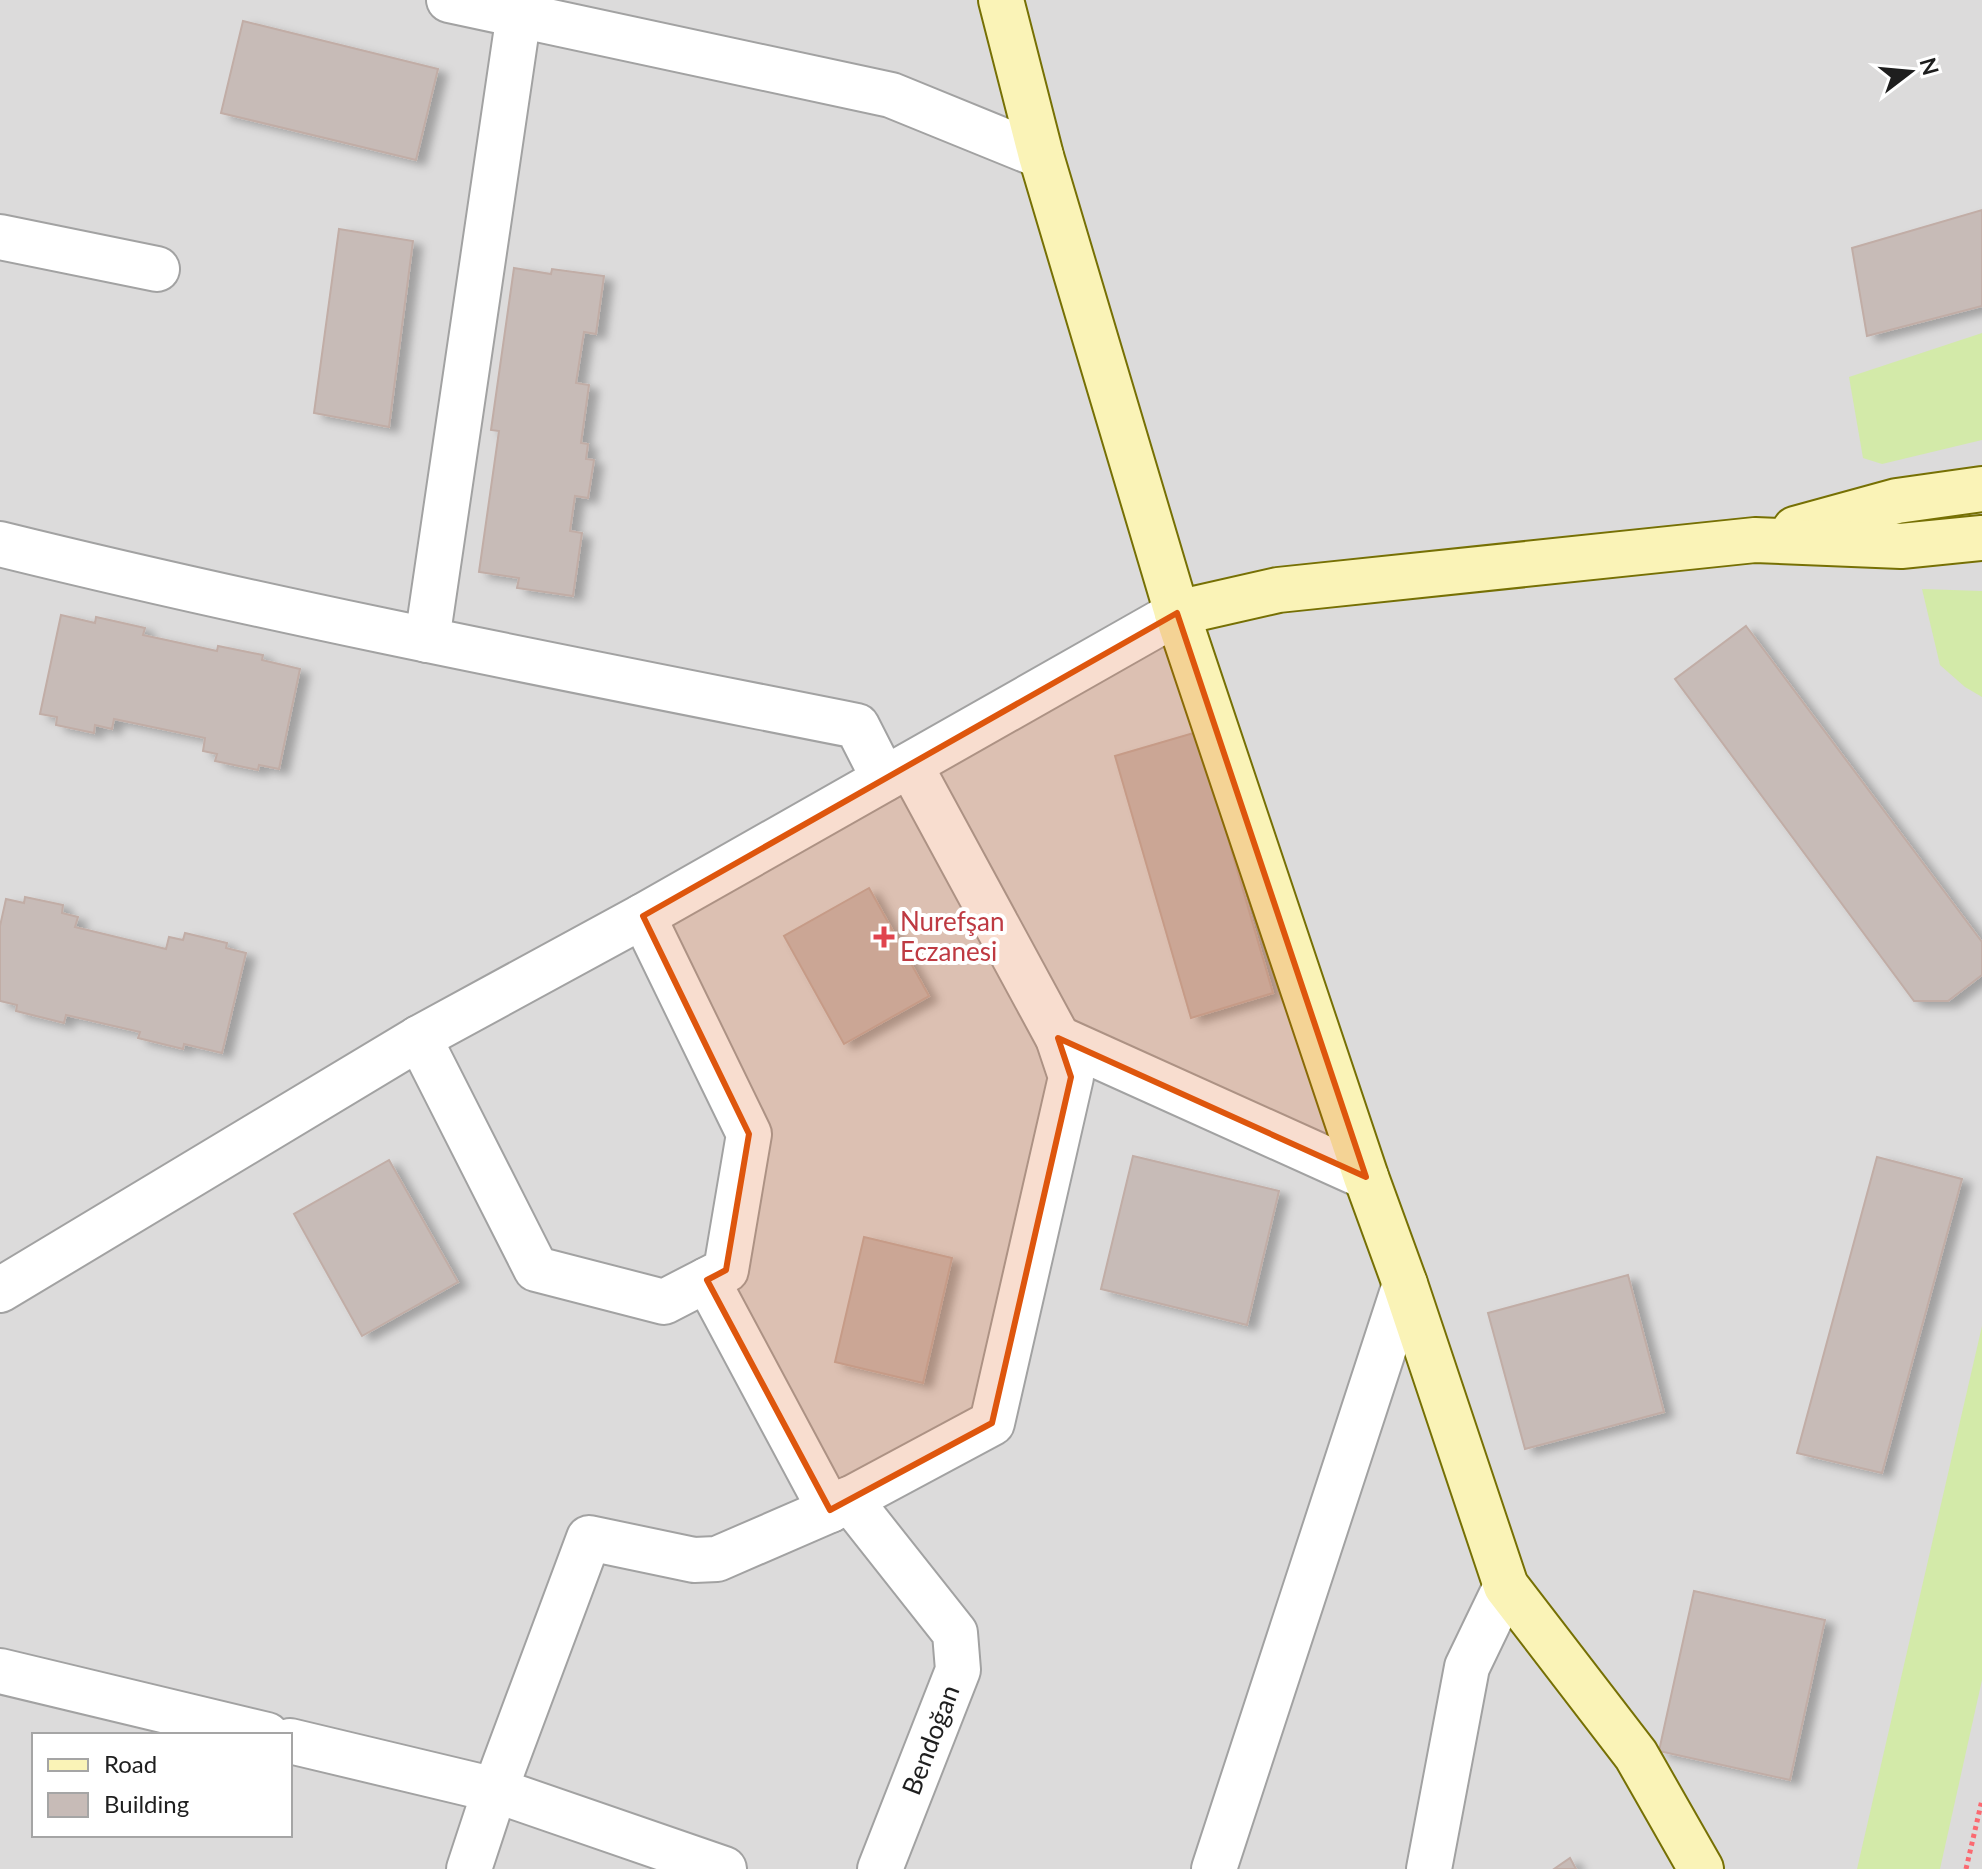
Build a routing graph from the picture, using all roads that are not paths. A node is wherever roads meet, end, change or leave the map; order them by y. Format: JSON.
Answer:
{"nodes":[{"id":1,"x":449,"y":0,"type":"edge"},
{"id":2,"x":1001,"y":0,"type":"edge"},
{"id":3,"x":520,"y":8,"type":"edge"},
{"id":4,"x":1041,"y":156,"type":"junction"},
{"id":5,"x":0,"y":237,"type":"edge"},
{"id":6,"x":157,"y":269,"type":"dead end"},
{"id":7,"x":1982,"y":489,"type":"edge"},
{"id":8,"x":1982,"y":538,"type":"edge"},
{"id":9,"x":1755,"y":540,"type":"junction"},
{"id":10,"x":0,"y":544,"type":"edge"},
{"id":11,"x":1177,"y":613,"type":"junction"},
{"id":12,"x":427,"y":640,"type":"junction"},
{"id":13,"x":897,"y":772,"type":"junction"},
{"id":14,"x":643,"y":916,"type":"junction"},
{"id":15,"x":419,"y":1038,"type":"junction"},
{"id":16,"x":1058,"y":1038,"type":"junction"},
{"id":17,"x":1366,"y":1177,"type":"junction"},
{"id":18,"x":707,"y":1280,"type":"junction"},
{"id":19,"x":1405,"y":1284,"type":"junction"},
{"id":20,"x":0,"y":1290,"type":"edge"},
{"id":21,"x":840,"y":1504,"type":"junction"},
{"id":22,"x":1506,"y":1586,"type":"junction"},
{"id":23,"x":0,"y":1671,"type":"edge"},
{"id":24,"x":259,"y":1733,"type":"edge"},
{"id":25,"x":292,"y":1741,"type":"edge"},
{"id":26,"x":495,"y":1790,"type":"junction"},
{"id":27,"x":469,"y":1869,"type":"edge"},
{"id":28,"x":724,"y":1869,"type":"edge"},
{"id":29,"x":880,"y":1869,"type":"edge"},
{"id":30,"x":1214,"y":1869,"type":"edge"},
{"id":31,"x":1429,"y":1869,"type":"edge"},
{"id":32,"x":1701,"y":1869,"type":"edge"}],
"edges":[{"from":1,"to":3,"type":"street"},
{"from":2,"to":4,"type":"street"},
{"from":3,"to":4,"type":"street"},
{"from":3,"to":12,"type":"street"},
{"from":4,"to":11,"type":"street"},
{"from":5,"to":6,"type":"street"},
{"from":7,"to":9,"type":"street"},
{"from":8,"to":9,"type":"street"},
{"from":9,"to":11,"type":"street"},
{"from":10,"to":12,"type":"street"},
{"from":11,"to":13,"type":"street"},
{"from":11,"to":17,"type":"street"},
{"from":12,"to":13,"type":"street"},
{"from":13,"to":14,"type":"street"},
{"from":13,"to":16,"type":"street"},
{"from":14,"to":15,"type":"street"},
{"from":14,"to":18,"type":"street"},
{"from":15,"to":18,"type":"street"},
{"from":15,"to":20,"type":"street"},
{"from":16,"to":17,"type":"street"},
{"from":16,"to":21,"type":"street"},
{"from":17,"to":19,"type":"street"},
{"from":18,"to":21,"type":"street","name":"Bendoğan"},
{"from":19,"to":22,"type":"street"},
{"from":19,"to":30,"type":"street"},
{"from":21,"to":26,"type":"street"},
{"from":21,"to":29,"type":"street","name":"Bendoğan"},
{"from":22,"to":31,"type":"street"},
{"from":22,"to":32,"type":"street"},
{"from":23,"to":24,"type":"street"},
{"from":25,"to":26,"type":"street"},
{"from":26,"to":27,"type":"street"},
{"from":26,"to":28,"type":"street"}]}
